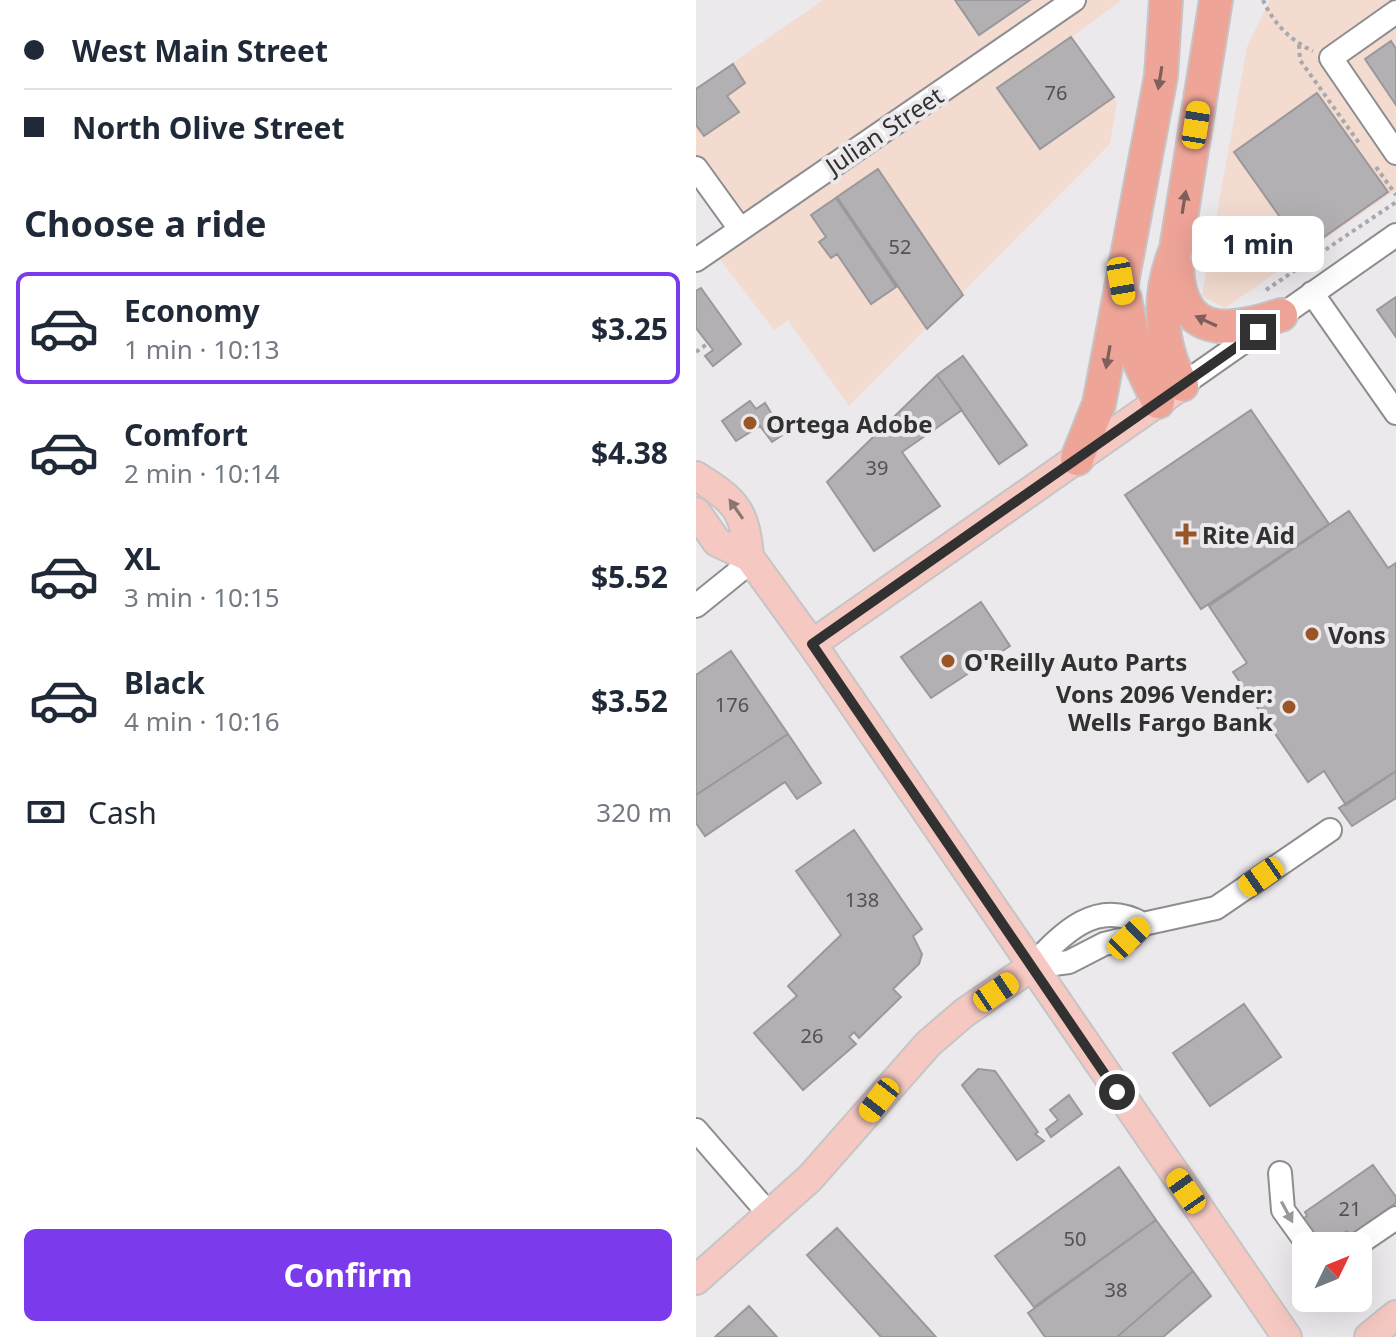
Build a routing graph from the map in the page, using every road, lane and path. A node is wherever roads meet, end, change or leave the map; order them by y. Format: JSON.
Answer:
{"nodes":[{"id":1,"x":1074,"y":0,"type":"edge"},
{"id":2,"x":1166,"y":0,"type":"edge"},
{"id":3,"x":1216,"y":0,"type":"edge"},
{"id":4,"x":1263,"y":0,"type":"edge"},
{"id":5,"x":1396,"y":12,"type":"edge"},
{"id":6,"x":1299,"y":45,"type":"junction"},
{"id":7,"x":1331,"y":58,"type":"junction"},
{"id":8,"x":1361,"y":146,"type":"dead end"},
{"id":9,"x":1396,"y":153,"type":"edge"},
{"id":10,"x":1370,"y":158,"type":"dead end"},
{"id":11,"x":696,"y":168,"type":"edge"},
{"id":12,"x":1396,"y":195,"type":"edge"},
{"id":13,"x":1396,"y":202,"type":"edge"},
{"id":14,"x":740,"y":229,"type":"junction"},
{"id":15,"x":1396,"y":235,"type":"edge"},
{"id":16,"x":1176,"y":249,"type":"junction"},
{"id":17,"x":696,"y":260,"type":"edge"},
{"id":18,"x":1121,"y":281,"type":"junction"},
{"id":19,"x":1312,"y":293,"type":"junction"},
{"id":20,"x":1268,"y":306,"type":"junction"},
{"id":21,"x":707,"y":344,"type":"dead end"},
{"id":22,"x":696,"y":352,"type":"edge"},
{"id":23,"x":1170,"y":394,"type":"junction"},
{"id":24,"x":1396,"y":413,"type":"edge"},
{"id":25,"x":1077,"y":459,"type":"junction"},
{"id":26,"x":696,"y":476,"type":"edge"},
{"id":27,"x":696,"y":512,"type":"edge"},
{"id":28,"x":749,"y":557,"type":"junction"},
{"id":29,"x":696,"y":606,"type":"edge"},
{"id":30,"x":812,"y":644,"type":"junction"},
{"id":31,"x":1330,"y":830,"type":"dead end"},
{"id":32,"x":1031,"y":967,"type":"junction"},
{"id":33,"x":696,"y":1130,"type":"edge"},
{"id":34,"x":1280,"y":1173,"type":"dead end"},
{"id":35,"x":769,"y":1214,"type":"junction"},
{"id":36,"x":1396,"y":1218,"type":"edge"},
{"id":37,"x":1299,"y":1232,"type":"edge"},
{"id":38,"x":1372,"y":1234,"type":"edge"},
{"id":39,"x":696,"y":1280,"type":"edge"},
{"id":40,"x":1396,"y":1315,"type":"edge"},
{"id":41,"x":1287,"y":1337,"type":"edge"},
{"id":42,"x":1369,"y":1337,"type":"edge"}],
"edges":[{"from":1,"to":14,"type":"street","name":"Julian Street"},
{"from":2,"to":18,"type":"highway","one_way":true},
{"from":16,"to":3,"type":"highway","one_way":true},
{"from":4,"to":6,"type":"path"},
{"from":5,"to":7,"type":"street"},
{"from":6,"to":7,"type":"path"},
{"from":6,"to":8,"type":"path"},
{"from":7,"to":9,"type":"street"},
{"from":10,"to":12,"type":"path"},
{"from":11,"to":14,"type":"street"},
{"from":13,"to":20,"type":"path"},
{"from":14,"to":17,"type":"street","name":"Julian Street"},
{"from":15,"to":19,"type":"street"},
{"from":20,"to":16,"type":"highway","one_way":true},
{"from":16,"to":23,"type":"highway"},
{"from":18,"to":23,"type":"highway"},
{"from":18,"to":25,"type":"highway","one_way":true},
{"from":19,"to":20,"type":"street"},
{"from":19,"to":24,"type":"street"},
{"from":20,"to":23,"type":"street"},
{"from":21,"to":22,"type":"path"},
{"from":23,"to":25,"type":"main road"},
{"from":25,"to":30,"type":"main road"},
{"from":28,"to":26,"type":"main road","one_way":true},
{"from":27,"to":28,"type":"main road"},
{"from":28,"to":29,"type":"street"},
{"from":28,"to":30,"type":"main road"},
{"from":30,"to":32,"type":"main road"},
{"from":31,"to":32,"type":"street"},
{"from":32,"to":35,"type":"main road"},
{"from":32,"to":41,"type":"main road"},
{"from":33,"to":35,"type":"street"},
{"from":34,"to":37,"type":"street","one_way":true},
{"from":35,"to":39,"type":"main road"},
{"from":36,"to":38,"type":"street"},
{"from":40,"to":42,"type":"main road"}]}
